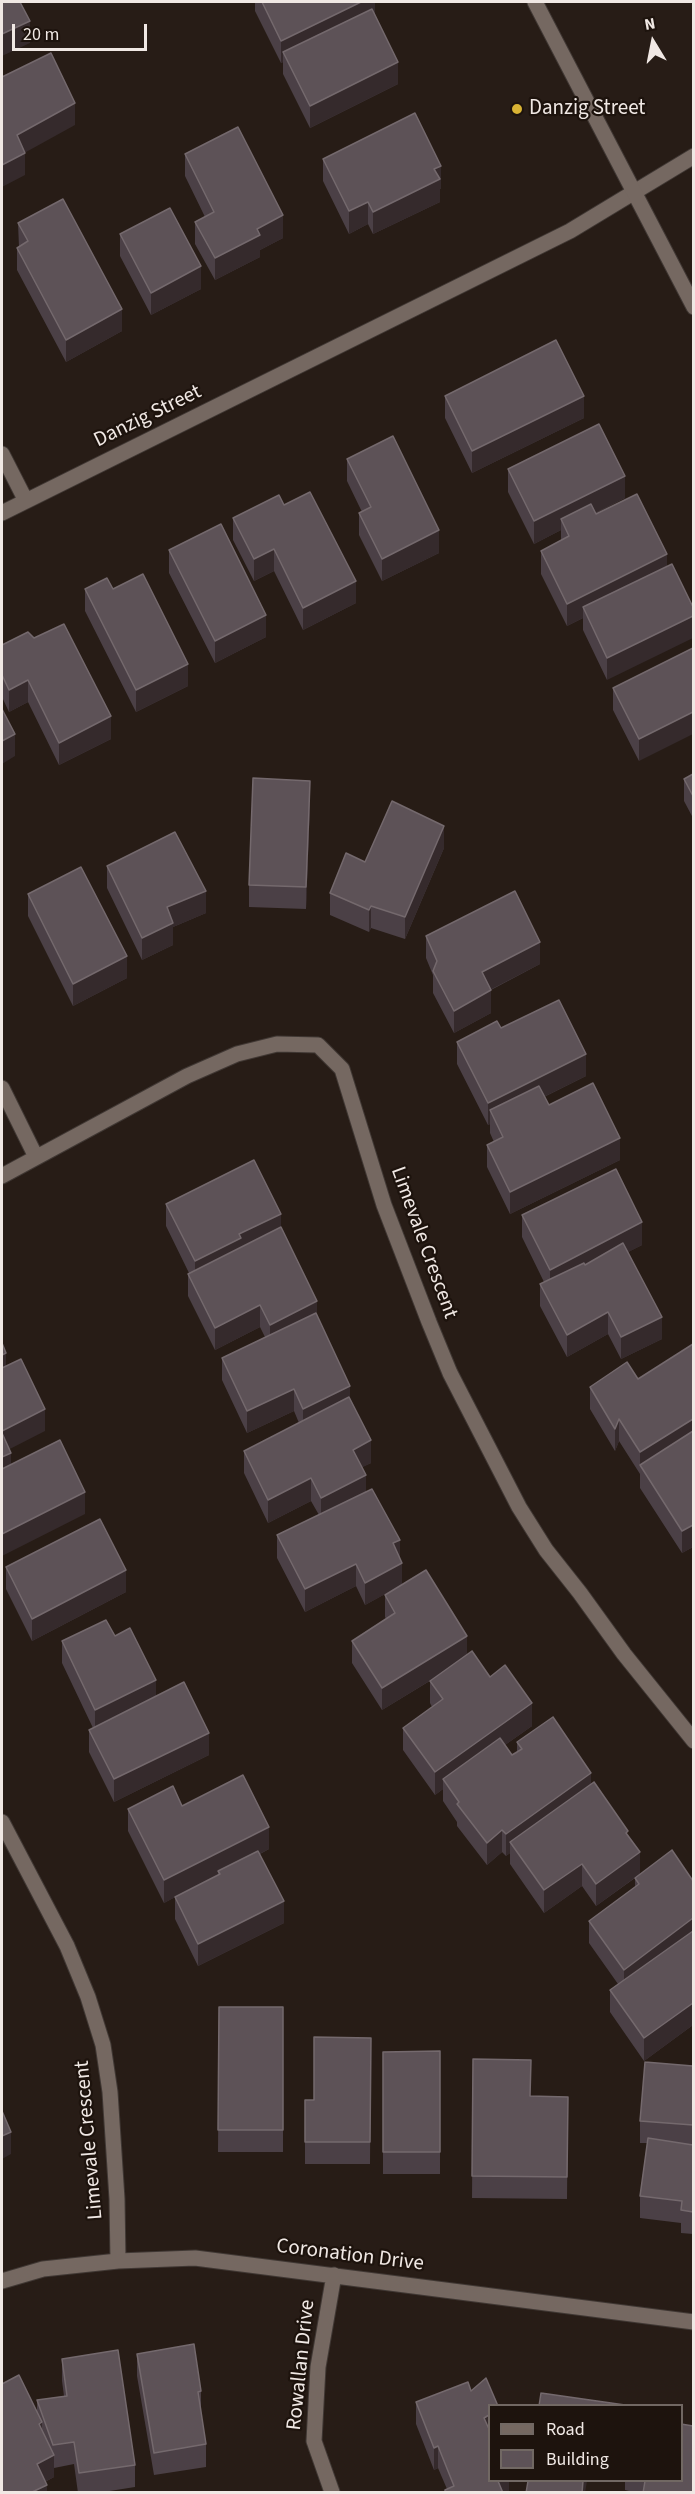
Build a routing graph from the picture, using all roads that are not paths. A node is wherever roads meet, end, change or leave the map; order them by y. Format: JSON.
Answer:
{"nodes":[{"id":1,"x":535,"y":2,"type":"edge"},
{"id":2,"x":693,"y":156,"type":"edge"},
{"id":3,"x":634,"y":194,"type":"junction"},
{"id":4,"x":693,"y":307,"type":"edge"},
{"id":5,"x":2,"y":454,"type":"edge"},
{"id":6,"x":26,"y":501,"type":"junction"},
{"id":7,"x":2,"y":513,"type":"edge"},
{"id":8,"x":2,"y":1088,"type":"edge"},
{"id":9,"x":36,"y":1157,"type":"junction"},
{"id":10,"x":2,"y":1176,"type":"edge"},
{"id":11,"x":693,"y":1741,"type":"edge"},
{"id":12,"x":2,"y":1822,"type":"edge"},
{"id":13,"x":118,"y":2261,"type":"junction"},
{"id":14,"x":334,"y":2275,"type":"junction"},
{"id":15,"x":2,"y":2281,"type":"edge"},
{"id":16,"x":693,"y":2322,"type":"edge"},
{"id":17,"x":332,"y":2493,"type":"edge"}],
"edges":[{"from":1,"to":3,"type":"street"},
{"from":2,"to":3,"type":"street","name":"Danzig Street"},
{"from":3,"to":4,"type":"street"},
{"from":3,"to":6,"type":"street","name":"Danzig Street"},
{"from":5,"to":6,"type":"street"},
{"from":6,"to":7,"type":"street","name":"Danzig Street"},
{"from":8,"to":9,"type":"street"},
{"from":9,"to":10,"type":"street","name":"Limevale Crescent"},
{"from":9,"to":11,"type":"street","name":"Limevale Crescent"},
{"from":12,"to":13,"type":"street","name":"Limevale Crescent"},
{"from":13,"to":14,"type":"street","name":"Coronation Drive"},
{"from":13,"to":15,"type":"street","name":"Coronation Drive"},
{"from":14,"to":16,"type":"street","name":"Coronation Drive"},
{"from":14,"to":17,"type":"street","name":"Rowallan Drive"}]}
